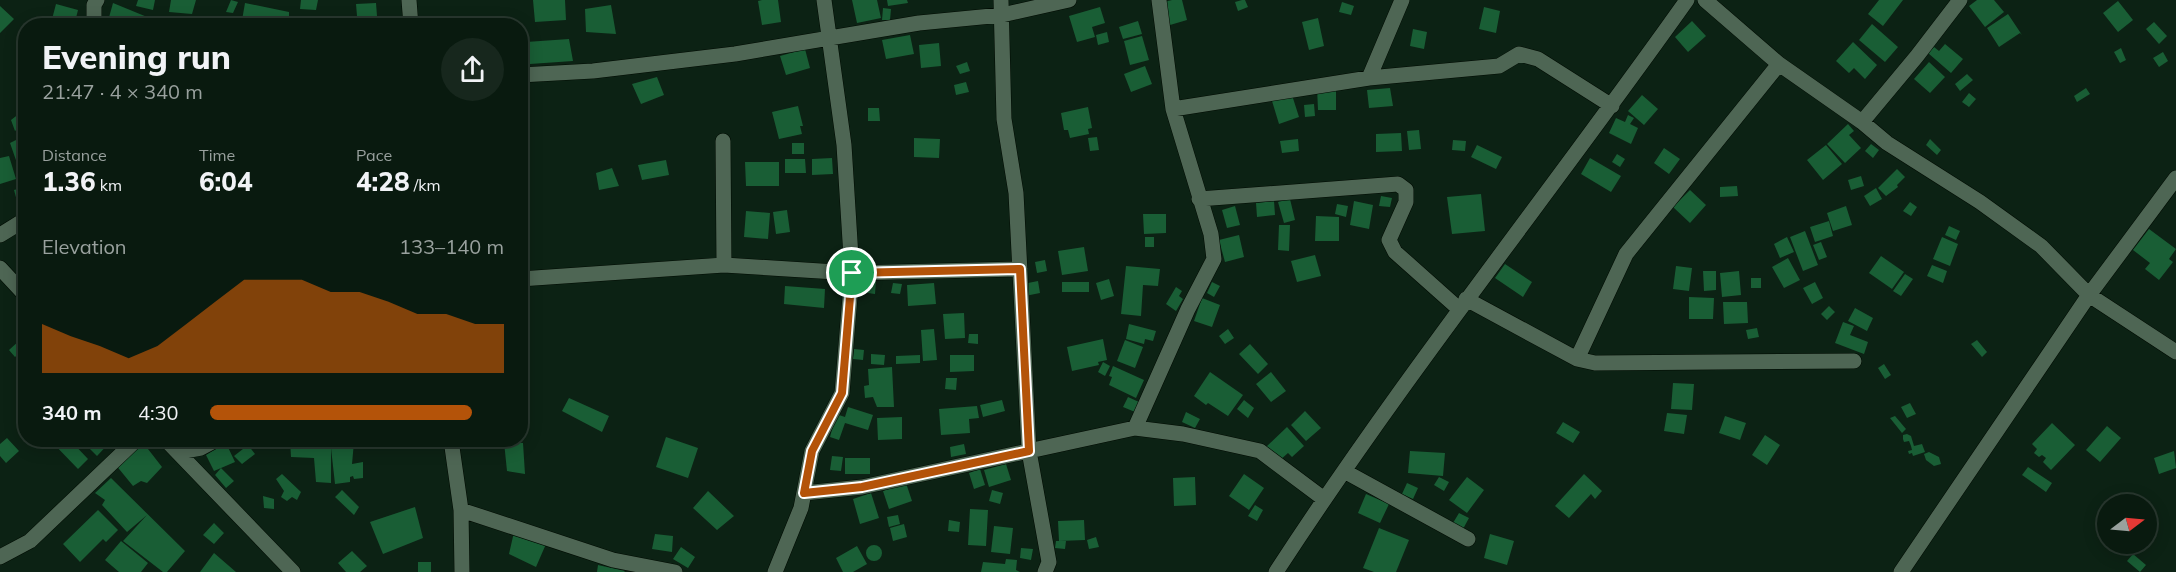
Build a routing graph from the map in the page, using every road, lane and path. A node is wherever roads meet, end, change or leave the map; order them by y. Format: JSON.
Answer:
{"nodes":[{"id":1,"x":97,"y":0,"type":"edge"},
{"id":2,"x":409,"y":0,"type":"edge"},
{"id":3,"x":824,"y":0,"type":"edge"},
{"id":4,"x":1069,"y":0,"type":"edge"},
{"id":5,"x":1159,"y":0,"type":"edge"},
{"id":6,"x":1402,"y":0,"type":"edge"},
{"id":7,"x":1687,"y":0,"type":"edge"},
{"id":8,"x":1705,"y":0,"type":"edge"},
{"id":9,"x":1960,"y":0,"type":"edge"},
{"id":10,"x":1002,"y":7,"type":"edge"},
{"id":11,"x":94,"y":18,"type":"edge"},
{"id":12,"x":410,"y":18,"type":"edge"},
{"id":13,"x":830,"y":39,"type":"junction"},
{"id":14,"x":1779,"y":64,"type":"junction"},
{"id":15,"x":528,"y":75,"type":"edge"},
{"id":16,"x":1369,"y":78,"type":"junction"},
{"id":17,"x":1612,"y":106,"type":"junction"},
{"id":18,"x":1173,"y":109,"type":"junction"},
{"id":19,"x":1862,"y":122,"type":"junction"},
{"id":20,"x":723,"y":141,"type":"dead end"},
{"id":21,"x":2176,"y":178,"type":"edge"},
{"id":22,"x":1199,"y":199,"type":"junction"},
{"id":23,"x":18,"y":224,"type":"edge"},
{"id":24,"x":0,"y":235,"type":"edge"},
{"id":25,"x":724,"y":265,"type":"junction"},
{"id":26,"x":0,"y":268,"type":"edge"},
{"id":27,"x":1020,"y":269,"type":"junction"},
{"id":28,"x":852,"y":273,"type":"junction"},
{"id":29,"x":528,"y":278,"type":"edge"},
{"id":30,"x":18,"y":287,"type":"edge"},
{"id":31,"x":2088,"y":294,"type":"junction"},
{"id":32,"x":1462,"y":304,"type":"junction"},
{"id":33,"x":2176,"y":352,"type":"edge"},
{"id":34,"x":1577,"y":359,"type":"junction"},
{"id":35,"x":1854,"y":361,"type":"dead end"},
{"id":36,"x":1136,"y":428,"type":"junction"},
{"id":37,"x":129,"y":447,"type":"edge"},
{"id":38,"x":174,"y":447,"type":"edge"},
{"id":39,"x":203,"y":447,"type":"edge"},
{"id":40,"x":452,"y":447,"type":"edge"},
{"id":41,"x":1029,"y":451,"type":"junction"},
{"id":42,"x":179,"y":452,"type":"junction"},
{"id":43,"x":1344,"y":471,"type":"junction"},
{"id":44,"x":804,"y":493,"type":"junction"},
{"id":45,"x":1324,"y":499,"type":"junction"},
{"id":46,"x":461,"y":510,"type":"junction"},
{"id":47,"x":1468,"y":539,"type":"dead end"},
{"id":48,"x":0,"y":557,"type":"edge"},
{"id":49,"x":293,"y":572,"type":"edge"},
{"id":50,"x":462,"y":572,"type":"edge"},
{"id":51,"x":675,"y":572,"type":"edge"},
{"id":52,"x":775,"y":572,"type":"edge"},
{"id":53,"x":1045,"y":572,"type":"edge"},
{"id":54,"x":1276,"y":572,"type":"edge"},
{"id":55,"x":1901,"y":572,"type":"edge"}],
"edges":[{"from":1,"to":11,"type":"street"},
{"from":2,"to":12,"type":"street"},
{"from":3,"to":13,"type":"street"},
{"from":4,"to":10,"type":"street"},
{"from":5,"to":18,"type":"street"},
{"from":6,"to":16,"type":"street"},
{"from":7,"to":17,"type":"street"},
{"from":8,"to":14,"type":"street"},
{"from":9,"to":19,"type":"street"},
{"from":10,"to":13,"type":"street"},
{"from":10,"to":27,"type":"street"},
{"from":13,"to":15,"type":"street"},
{"from":13,"to":28,"type":"street"},
{"from":14,"to":19,"type":"street"},
{"from":14,"to":34,"type":"street"},
{"from":16,"to":17,"type":"street"},
{"from":16,"to":18,"type":"street"},
{"from":17,"to":32,"type":"street"},
{"from":18,"to":22,"type":"street"},
{"from":19,"to":31,"type":"street"},
{"from":20,"to":25,"type":"street"},
{"from":21,"to":31,"type":"street"},
{"from":22,"to":32,"type":"street"},
{"from":22,"to":36,"type":"street"},
{"from":23,"to":24,"type":"street"},
{"from":25,"to":28,"type":"street"},
{"from":25,"to":29,"type":"street"},
{"from":26,"to":30,"type":"street"},
{"from":27,"to":28,"type":"street"},
{"from":27,"to":41,"type":"street"},
{"from":28,"to":44,"type":"street"},
{"from":31,"to":33,"type":"street"},
{"from":31,"to":55,"type":"street"},
{"from":32,"to":34,"type":"street"},
{"from":32,"to":43,"type":"street"},
{"from":34,"to":35,"type":"street"},
{"from":36,"to":41,"type":"street"},
{"from":36,"to":45,"type":"street"},
{"from":37,"to":48,"type":"street"},
{"from":38,"to":42,"type":"street"},
{"from":39,"to":42,"type":"street"},
{"from":40,"to":46,"type":"street"},
{"from":41,"to":44,"type":"street"},
{"from":41,"to":53,"type":"street"},
{"from":42,"to":49,"type":"street"},
{"from":43,"to":45,"type":"street"},
{"from":43,"to":47,"type":"street"},
{"from":44,"to":52,"type":"street"},
{"from":45,"to":54,"type":"street"},
{"from":46,"to":50,"type":"street"},
{"from":46,"to":51,"type":"street"}]}
